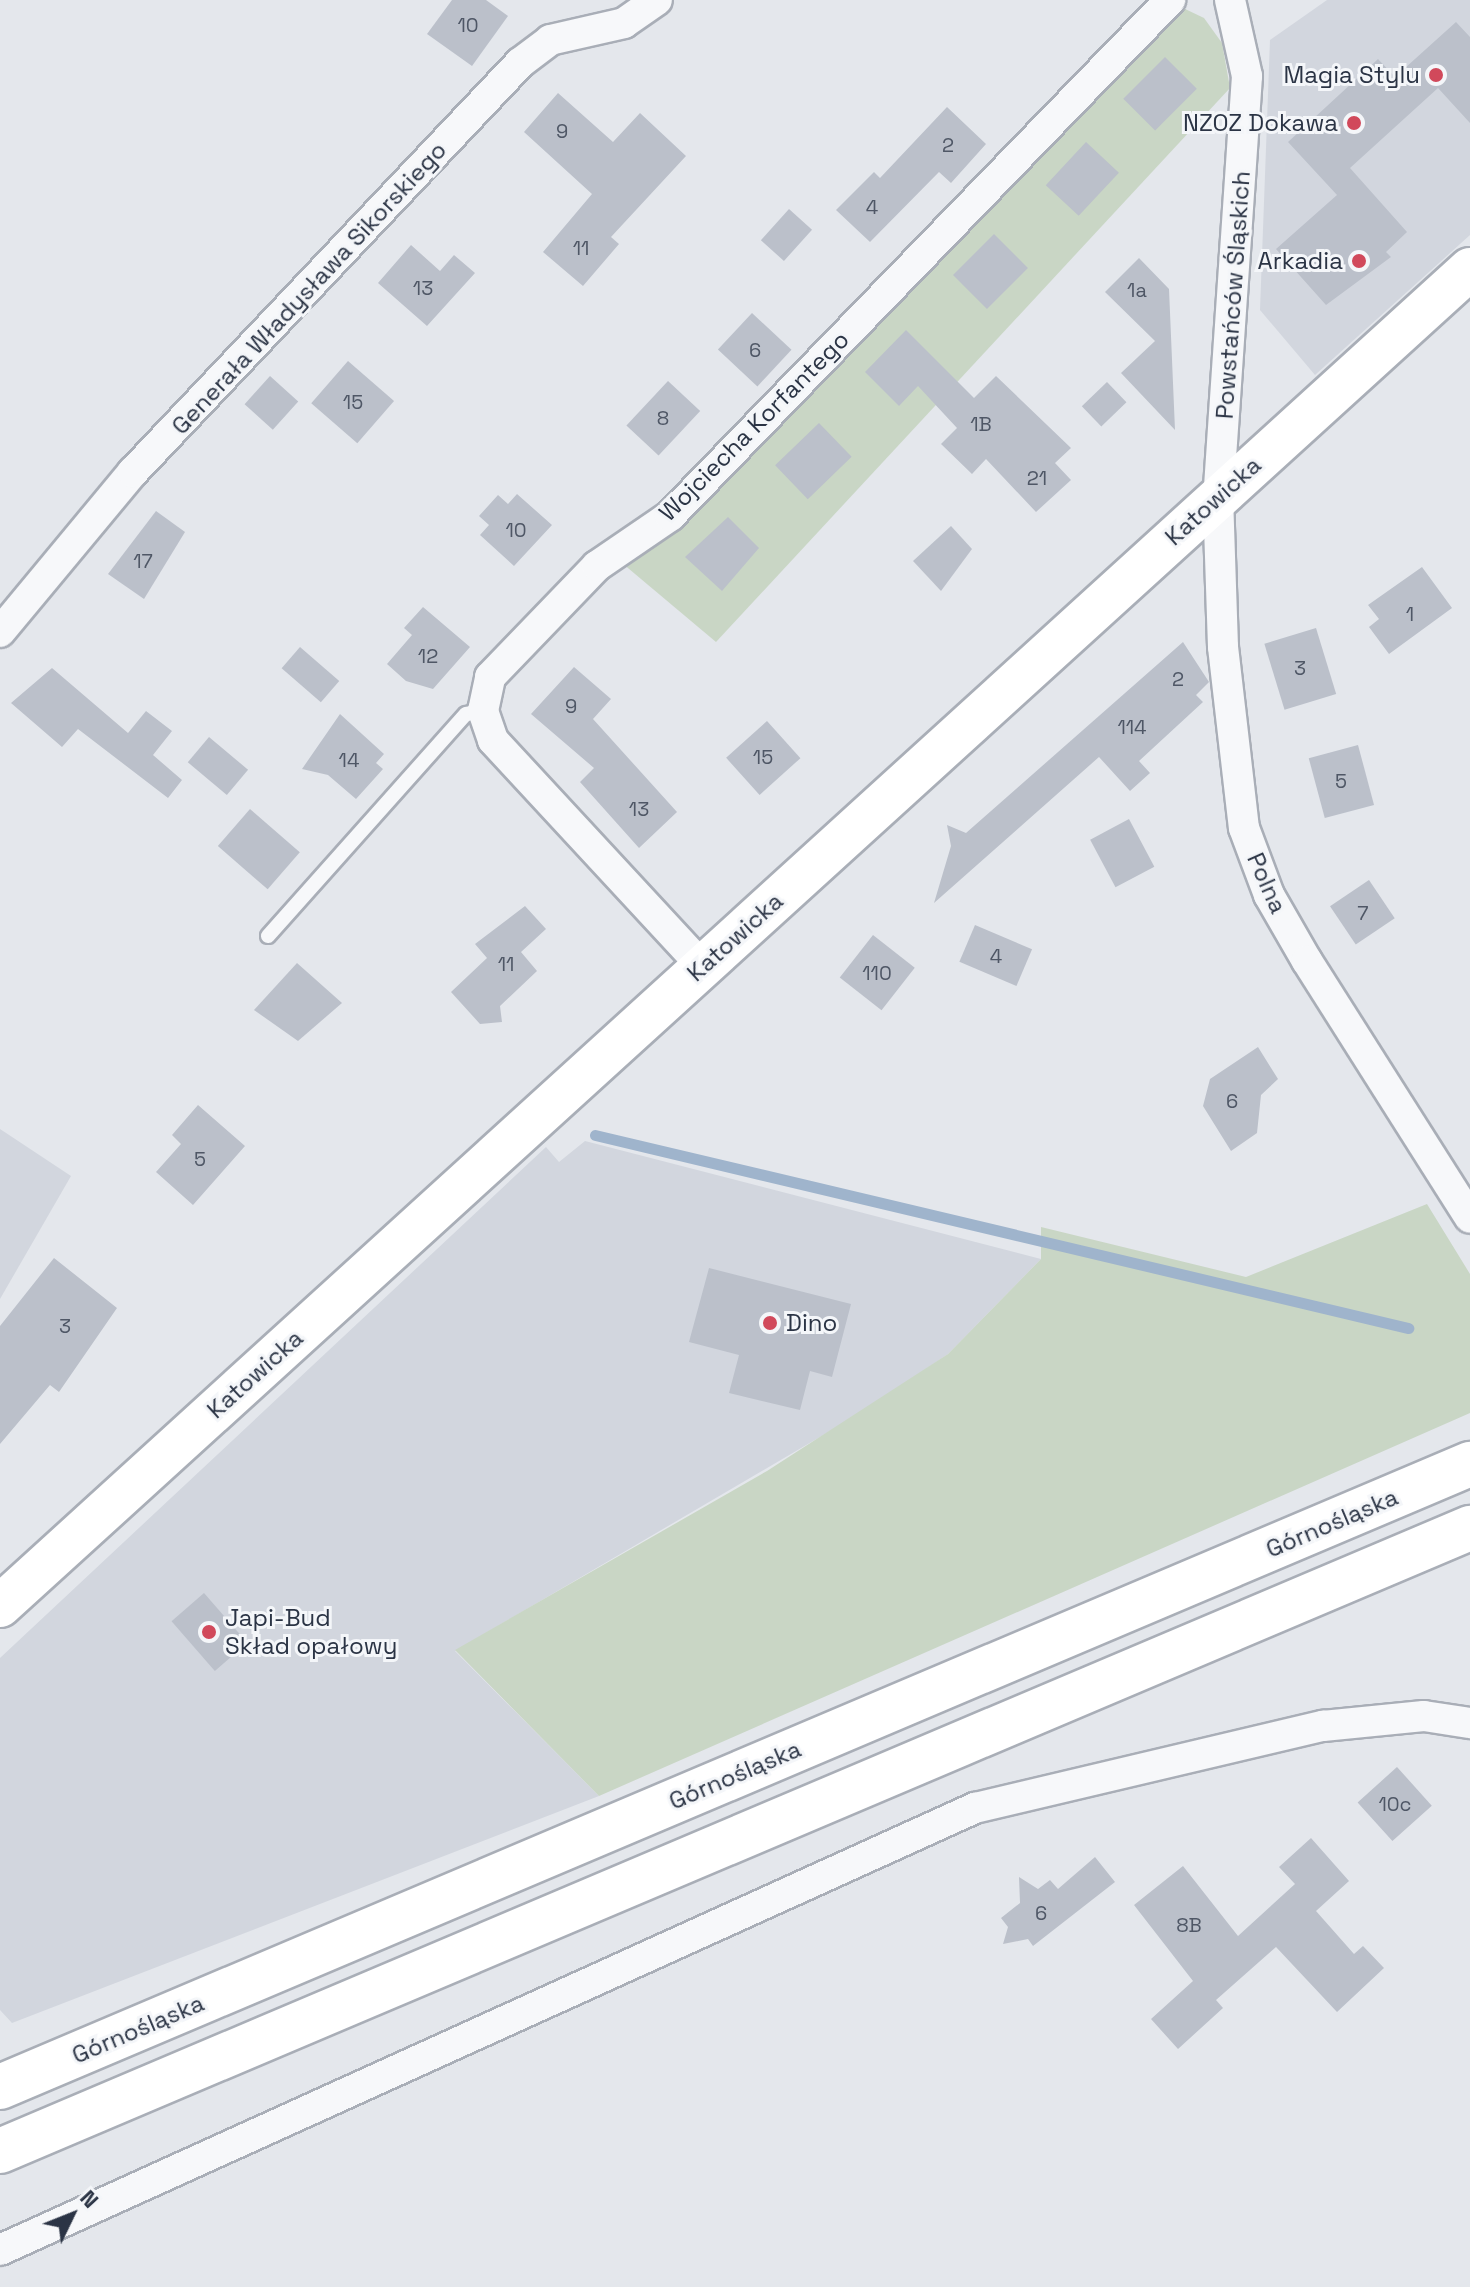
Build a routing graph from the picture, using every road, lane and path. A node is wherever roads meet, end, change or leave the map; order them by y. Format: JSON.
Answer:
{"nodes":[{"id":1,"x":657,"y":0,"type":"edge"},
{"id":2,"x":1170,"y":0,"type":"edge"},
{"id":3,"x":1230,"y":0,"type":"edge"},
{"id":4,"x":1470,"y":269,"type":"edge"},
{"id":5,"x":1218,"y":496,"type":"junction"},
{"id":6,"x":0,"y":632,"type":"edge"},
{"id":7,"x":483,"y":711,"type":"junction"},
{"id":8,"x":268,"y":936,"type":"dead end"},
{"id":9,"x":703,"y":967,"type":"junction"},
{"id":10,"x":1470,"y":1218,"type":"edge"},
{"id":11,"x":1470,"y":1464,"type":"edge"},
{"id":12,"x":1470,"y":1528,"type":"edge"},
{"id":13,"x":6,"y":1593,"type":"edge"},
{"id":14,"x":1470,"y":1723,"type":"edge"},
{"id":15,"x":0,"y":2087,"type":"edge"},
{"id":16,"x":0,"y":2151,"type":"edge"},
{"id":17,"x":0,"y":2250,"type":"edge"}],
"edges":[{"from":1,"to":6,"type":"street","name":"Generała Władysława Sikorskiego"},
{"from":2,"to":7,"type":"street","name":"Wojciecha Korfantego"},
{"from":3,"to":5,"type":"street","name":"Powstańców Śląskich"},
{"from":4,"to":5,"type":"street","name":"Katowicka"},
{"from":5,"to":9,"type":"street","name":"Katowicka"},
{"from":5,"to":10,"type":"street","name":"Polna"},
{"from":7,"to":8,"type":"lane"},
{"from":7,"to":9,"type":"street"},
{"from":9,"to":13,"type":"street","name":"Katowicka"},
{"from":11,"to":15,"type":"main road","name":"Górnośląska"},
{"from":12,"to":16,"type":"main road"},
{"from":14,"to":17,"type":"street"}]}
